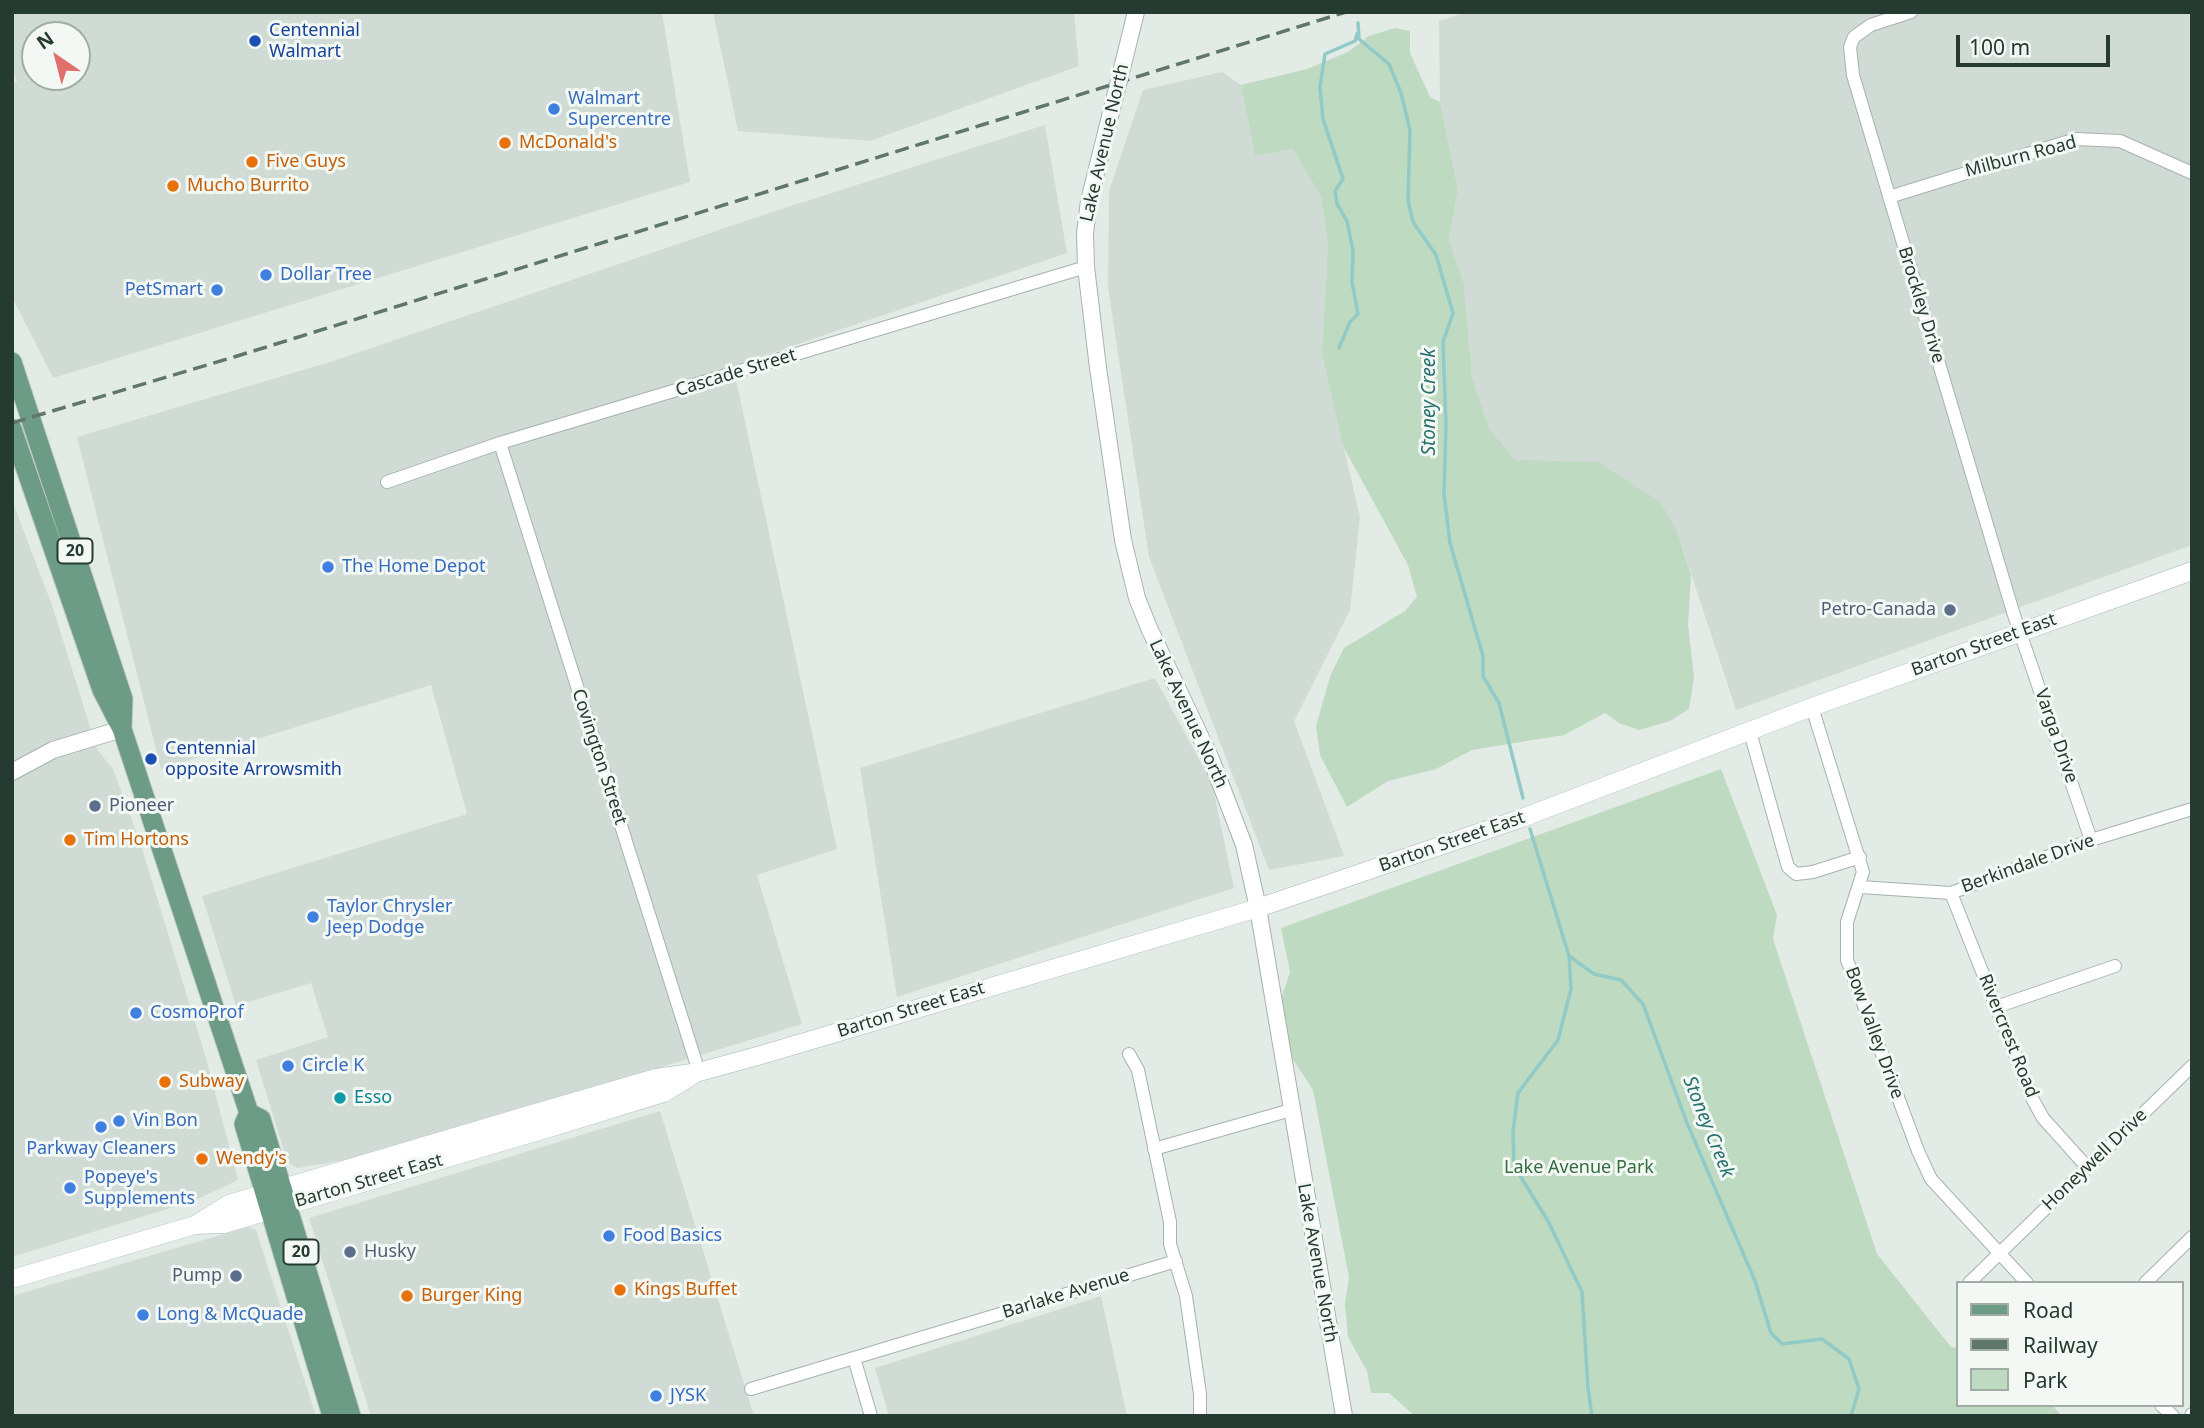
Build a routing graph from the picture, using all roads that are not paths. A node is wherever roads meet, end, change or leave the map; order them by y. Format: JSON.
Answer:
{"nodes":[{"id":1,"x":1136,"y":12,"type":"edge"},
{"id":2,"x":1911,"y":12,"type":"edge"},
{"id":3,"x":2192,"y":173,"type":"edge"},
{"id":4,"x":1889,"y":197,"type":"junction"},
{"id":5,"x":1086,"y":267,"type":"junction"},
{"id":6,"x":12,"y":362,"type":"edge"},
{"id":7,"x":12,"y":429,"type":"edge"},
{"id":8,"x":500,"y":443,"type":"junction"},
{"id":9,"x":387,"y":482,"type":"dead end"},
{"id":10,"x":2192,"y":571,"type":"edge"},
{"id":11,"x":2020,"y":633,"type":"junction"},
{"id":12,"x":1812,"y":707,"type":"junction"},
{"id":13,"x":122,"y":729,"type":"junction"},
{"id":14,"x":1750,"y":732,"type":"junction"},
{"id":15,"x":12,"y":772,"type":"edge"},
{"id":16,"x":2191,"y":812,"type":"edge"},
{"id":17,"x":2091,"y":840,"type":"junction"},
{"id":18,"x":1860,"y":857,"type":"junction"},
{"id":19,"x":1860,"y":887,"type":"junction"},
{"id":20,"x":1951,"y":893,"type":"junction"},
{"id":21,"x":1258,"y":908,"type":"junction"},
{"id":22,"x":2115,"y":966,"type":"dead end"},
{"id":23,"x":1996,"y":1007,"type":"junction"},
{"id":24,"x":1129,"y":1054,"type":"dead end"},
{"id":25,"x":2192,"y":1066,"type":"edge"},
{"id":26,"x":699,"y":1072,"type":"junction"},
{"id":27,"x":1291,"y":1110,"type":"junction"},
{"id":28,"x":1154,"y":1149,"type":"junction"},
{"id":29,"x":2086,"y":1166,"type":"junction"},
{"id":30,"x":276,"y":1199,"type":"junction"},
{"id":31,"x":2192,"y":1237,"type":"edge"},
{"id":32,"x":1999,"y":1254,"type":"junction"},
{"id":33,"x":1177,"y":1261,"type":"junction"},
{"id":34,"x":12,"y":1279,"type":"edge"},
{"id":35,"x":1971,"y":1281,"type":"edge"},
{"id":36,"x":2025,"y":1281,"type":"edge"},
{"id":37,"x":2146,"y":1281,"type":"edge"},
{"id":38,"x":854,"y":1358,"type":"junction"},
{"id":39,"x":751,"y":1389,"type":"dead end"},
{"id":40,"x":332,"y":1416,"type":"edge"},
{"id":41,"x":351,"y":1416,"type":"edge"},
{"id":42,"x":871,"y":1416,"type":"edge"},
{"id":43,"x":1200,"y":1416,"type":"edge"},
{"id":44,"x":1344,"y":1416,"type":"edge"}],
"edges":[{"from":1,"to":5,"type":"street","name":"Lake Avenue North"},
{"from":2,"to":4,"type":"street","name":"Brockley Drive"},
{"from":3,"to":4,"type":"street","name":"Milburn Road"},
{"from":4,"to":11,"type":"street","name":"Brockley Drive"},
{"from":5,"to":8,"type":"street","name":"Cascade Street"},
{"from":5,"to":21,"type":"street","name":"Lake Avenue North"},
{"from":6,"to":13,"type":"main road","number":"20"},
{"from":7,"to":13,"type":"main road","number":"20"},
{"from":8,"to":9,"type":"street","name":"Cascade Street"},
{"from":8,"to":26,"type":"street","name":"Covington Street"},
{"from":10,"to":11,"type":"main road","name":"Barton Street East"},
{"from":11,"to":12,"type":"main road","name":"Barton Street East"},
{"from":11,"to":17,"type":"street","name":"Varga Drive"},
{"from":12,"to":14,"type":"main road","name":"Barton Street East"},
{"from":12,"to":18,"type":"street","name":"Bow Valley Drive"},
{"from":13,"to":15,"type":"street"},
{"from":13,"to":30,"type":"main road","number":"20"},
{"from":14,"to":18,"type":"street"},
{"from":14,"to":21,"type":"main road","name":"Barton Street East"},
{"from":16,"to":17,"type":"street","name":"Berkindale Drive"},
{"from":17,"to":20,"type":"street","name":"Berkindale Drive"},
{"from":18,"to":19,"type":"street","name":"Bow Valley Drive"},
{"from":19,"to":20,"type":"street","name":"Berkindale Drive"},
{"from":19,"to":32,"type":"street","name":"Bow Valley Drive"},
{"from":20,"to":23,"type":"street","name":"Rivercrest Road"},
{"from":21,"to":26,"type":"main road","name":"Barton Street East"},
{"from":21,"to":27,"type":"street","name":"Lake Avenue North"},
{"from":22,"to":23,"type":"street"},
{"from":23,"to":29,"type":"street","name":"Rivercrest Road"},
{"from":24,"to":28,"type":"street"},
{"from":25,"to":29,"type":"street","name":"Honeywell Drive"},
{"from":26,"to":30,"type":"main road","name":"Barton Street East"},
{"from":27,"to":28,"type":"street"},
{"from":27,"to":44,"type":"street","name":"Lake Avenue North"},
{"from":28,"to":33,"type":"street"},
{"from":29,"to":32,"type":"street","name":"Honeywell Drive"},
{"from":30,"to":34,"type":"main road","name":"Barton Street East"},
{"from":30,"to":40,"type":"main road","number":"20"},
{"from":30,"to":41,"type":"main road","number":"20"},
{"from":31,"to":37,"type":"street"},
{"from":32,"to":35,"type":"street","name":"Honeywell Drive"},
{"from":32,"to":36,"type":"street","name":"Bow Valley Drive"},
{"from":33,"to":38,"type":"street","name":"Barlake Avenue"},
{"from":33,"to":43,"type":"street"},
{"from":38,"to":39,"type":"street","name":"Barlake Avenue"},
{"from":38,"to":42,"type":"street"}]}
